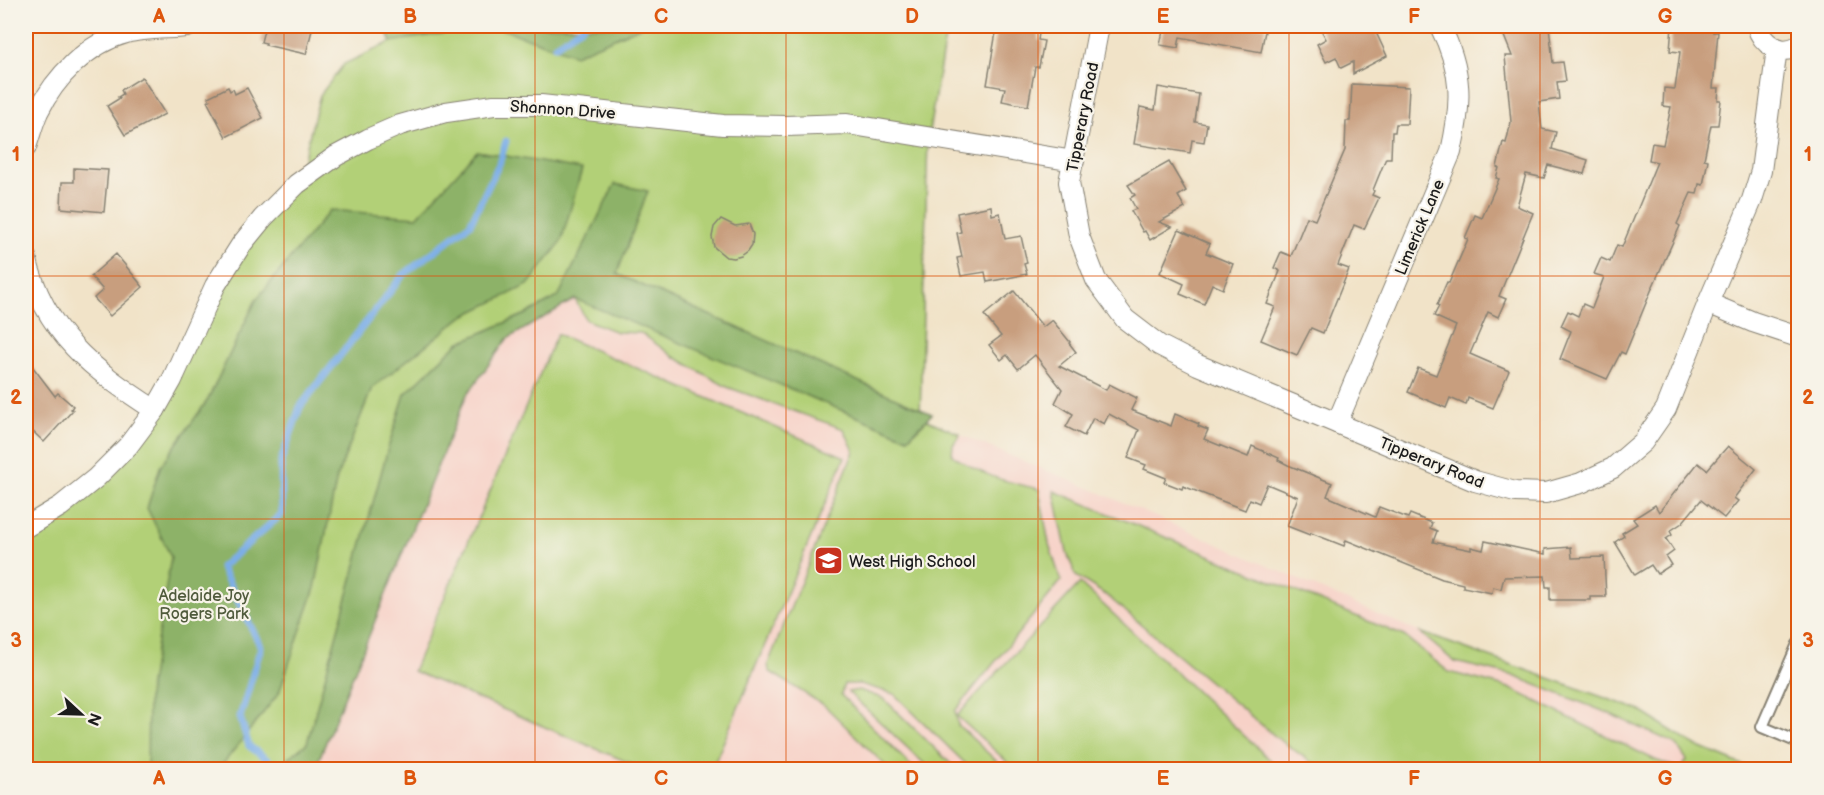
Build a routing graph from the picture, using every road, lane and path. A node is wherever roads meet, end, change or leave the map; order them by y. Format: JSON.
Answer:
{"nodes":[{"id":1,"x":1099,"y":26,"type":"edge"},
{"id":2,"x":1440,"y":26,"type":"edge"},
{"id":3,"x":1757,"y":26,"type":"edge"},
{"id":4,"x":187,"y":27,"type":"edge"},
{"id":5,"x":1798,"y":46,"type":"edge"},
{"id":6,"x":1777,"y":48,"type":"junction"},
{"id":7,"x":26,"y":147,"type":"edge"},
{"id":8,"x":1074,"y":161,"type":"junction"},
{"id":9,"x":26,"y":257,"type":"edge"},
{"id":10,"x":1708,"y":303,"type":"junction"},
{"id":11,"x":1798,"y":337,"type":"edge"},
{"id":12,"x":155,"y":410,"type":"junction"},
{"id":13,"x":1337,"y":423,"type":"junction"},
{"id":14,"x":26,"y":527,"type":"edge"},
{"id":15,"x":1798,"y":644,"type":"edge"},
{"id":16,"x":1798,"y":742,"type":"edge"}],
"edges":[{"from":1,"to":8,"type":"street","name":"Tipperary Road"},
{"from":2,"to":13,"type":"street","name":"Limerick Lane"},
{"from":3,"to":6,"type":"street"},
{"from":4,"to":7,"type":"street"},
{"from":5,"to":6,"type":"street"},
{"from":6,"to":10,"type":"street","name":"Tipperary Road"},
{"from":8,"to":12,"type":"street","name":"Shannon Drive"},
{"from":8,"to":13,"type":"street","name":"Tipperary Road"},
{"from":9,"to":12,"type":"street"},
{"from":10,"to":11,"type":"street"},
{"from":10,"to":13,"type":"street","name":"Tipperary Road"},
{"from":12,"to":14,"type":"street","name":"Shannon Drive"},
{"from":15,"to":16,"type":"lane"}]}
